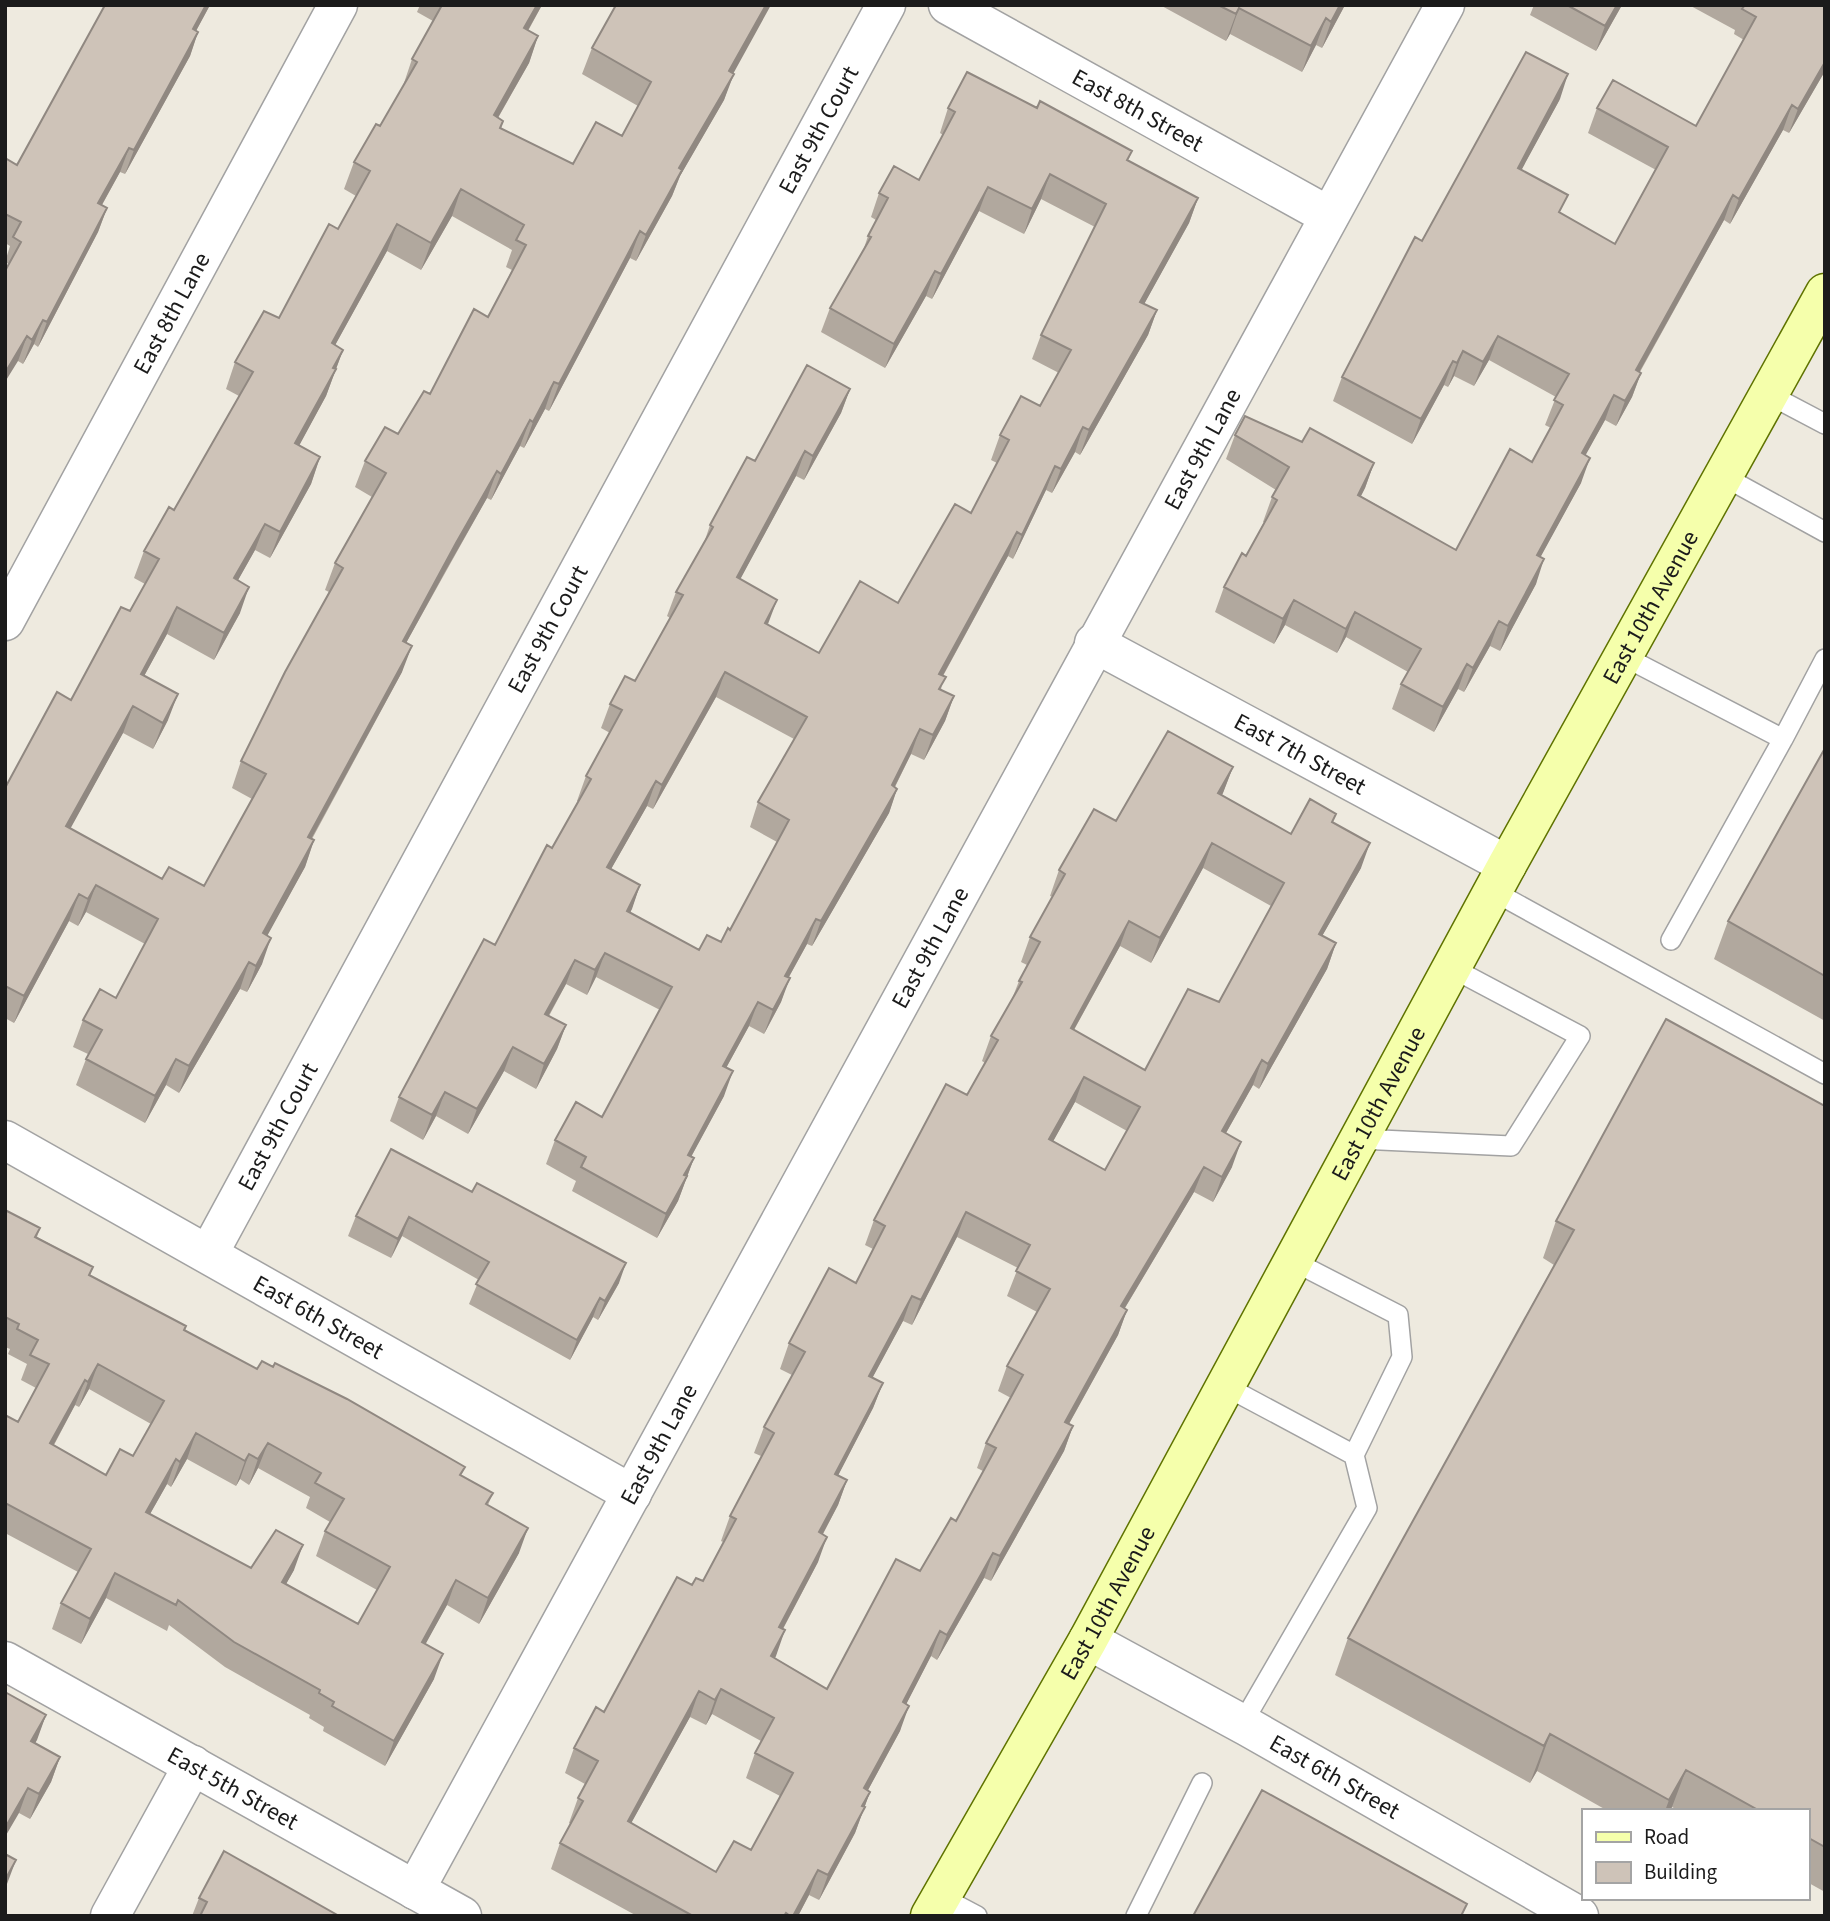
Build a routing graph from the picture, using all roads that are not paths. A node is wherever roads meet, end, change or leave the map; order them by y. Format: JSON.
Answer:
{"nodes":[{"id":1,"x":338,"y":5,"type":"edge"},
{"id":2,"x":886,"y":5,"type":"edge"},
{"id":3,"x":948,"y":5,"type":"edge"},
{"id":4,"x":1445,"y":5,"type":"edge"},
{"id":5,"x":1329,"y":216,"type":"junction"},
{"id":6,"x":1825,"y":293,"type":"edge"},
{"id":7,"x":1768,"y":394,"type":"junction"},
{"id":8,"x":1825,"y":424,"type":"edge"},
{"id":9,"x":1723,"y":476,"type":"junction"},
{"id":10,"x":1825,"y":532,"type":"edge"},
{"id":11,"x":5,"y":621,"type":"edge"},
{"id":12,"x":1094,"y":643,"type":"junction"},
{"id":13,"x":1623,"y":656,"type":"junction"},
{"id":14,"x":1825,"y":659,"type":"edge"},
{"id":15,"x":1783,"y":739,"type":"junction"},
{"id":16,"x":1500,"y":878,"type":"junction"},
{"id":17,"x":1671,"y":940,"type":"dead end"},
{"id":18,"x":1452,"y":968,"type":"junction"},
{"id":19,"x":1825,"y":1074,"type":"edge"},
{"id":20,"x":1359,"y":1139,"type":"junction"},
{"id":21,"x":5,"y":1140,"type":"edge"},
{"id":22,"x":209,"y":1253,"type":"junction"},
{"id":23,"x":1293,"y":1261,"type":"junction"},
{"id":24,"x":1225,"y":1386,"type":"junction"},
{"id":25,"x":1354,"y":1455,"type":"junction"},
{"id":26,"x":632,"y":1494,"type":"junction"},
{"id":27,"x":1088,"y":1640,"type":"junction"},
{"id":28,"x":5,"y":1661,"type":"edge"},
{"id":29,"x":1242,"y":1724,"type":"junction"},
{"id":30,"x":193,"y":1765,"type":"junction"},
{"id":31,"x":1202,"y":1783,"type":"dead end"},
{"id":32,"x":415,"y":1890,"type":"junction"},
{"id":33,"x":935,"y":1907,"type":"edge"},
{"id":34,"x":110,"y":1916,"type":"edge"},
{"id":35,"x":462,"y":1916,"type":"edge"},
{"id":36,"x":977,"y":1916,"type":"edge"},
{"id":37,"x":1136,"y":1916,"type":"edge"},
{"id":38,"x":1579,"y":1916,"type":"edge"}],
"edges":[{"from":1,"to":11,"type":"street","name":"East 8th Lane"},
{"from":2,"to":22,"type":"street","name":"East 9th Court"},
{"from":3,"to":5,"type":"street","name":"East 8th Street"},
{"from":4,"to":5,"type":"street","name":"East 9th Lane"},
{"from":5,"to":12,"type":"street","name":"East 9th Lane"},
{"from":6,"to":7,"type":"street","name":"East 10th Avenue"},
{"from":7,"to":8,"type":"lane"},
{"from":7,"to":9,"type":"street","name":"East 10th Avenue"},
{"from":9,"to":10,"type":"lane"},
{"from":9,"to":13,"type":"street","name":"East 10th Avenue"},
{"from":12,"to":16,"type":"street","name":"East 7th Street"},
{"from":12,"to":26,"type":"street","name":"East 9th Lane"},
{"from":13,"to":15,"type":"lane"},
{"from":13,"to":16,"type":"street","name":"East 10th Avenue"},
{"from":14,"to":15,"type":"lane"},
{"from":15,"to":17,"type":"lane"},
{"from":16,"to":18,"type":"street","name":"East 10th Avenue"},
{"from":16,"to":19,"type":"lane","name":"East 7th Street"},
{"from":18,"to":20,"type":"street","name":"East 10th Avenue"},
{"from":18,"to":20,"type":"lane"},
{"from":20,"to":23,"type":"street","name":"East 10th Avenue"},
{"from":21,"to":22,"type":"street","name":"East 6th Street"},
{"from":22,"to":26,"type":"street","name":"East 6th Street"},
{"from":23,"to":24,"type":"street","name":"East 10th Avenue"},
{"from":23,"to":25,"type":"lane"},
{"from":24,"to":25,"type":"lane"},
{"from":24,"to":27,"type":"street","name":"East 10th Avenue"},
{"from":25,"to":29,"type":"lane"},
{"from":26,"to":32,"type":"street","name":"East 9th Lane"},
{"from":27,"to":29,"type":"street","name":"East 6th Street"},
{"from":27,"to":33,"type":"street","name":"East 10th Avenue"},
{"from":28,"to":30,"type":"street","name":"East 5th Street"},
{"from":29,"to":38,"type":"street","name":"East 6th Street"},
{"from":30,"to":32,"type":"street","name":"East 5th Street"},
{"from":30,"to":34,"type":"street"},
{"from":31,"to":37,"type":"lane"},
{"from":32,"to":35,"type":"street","name":"East 5th Street"},
{"from":33,"to":36,"type":"lane"}]}
